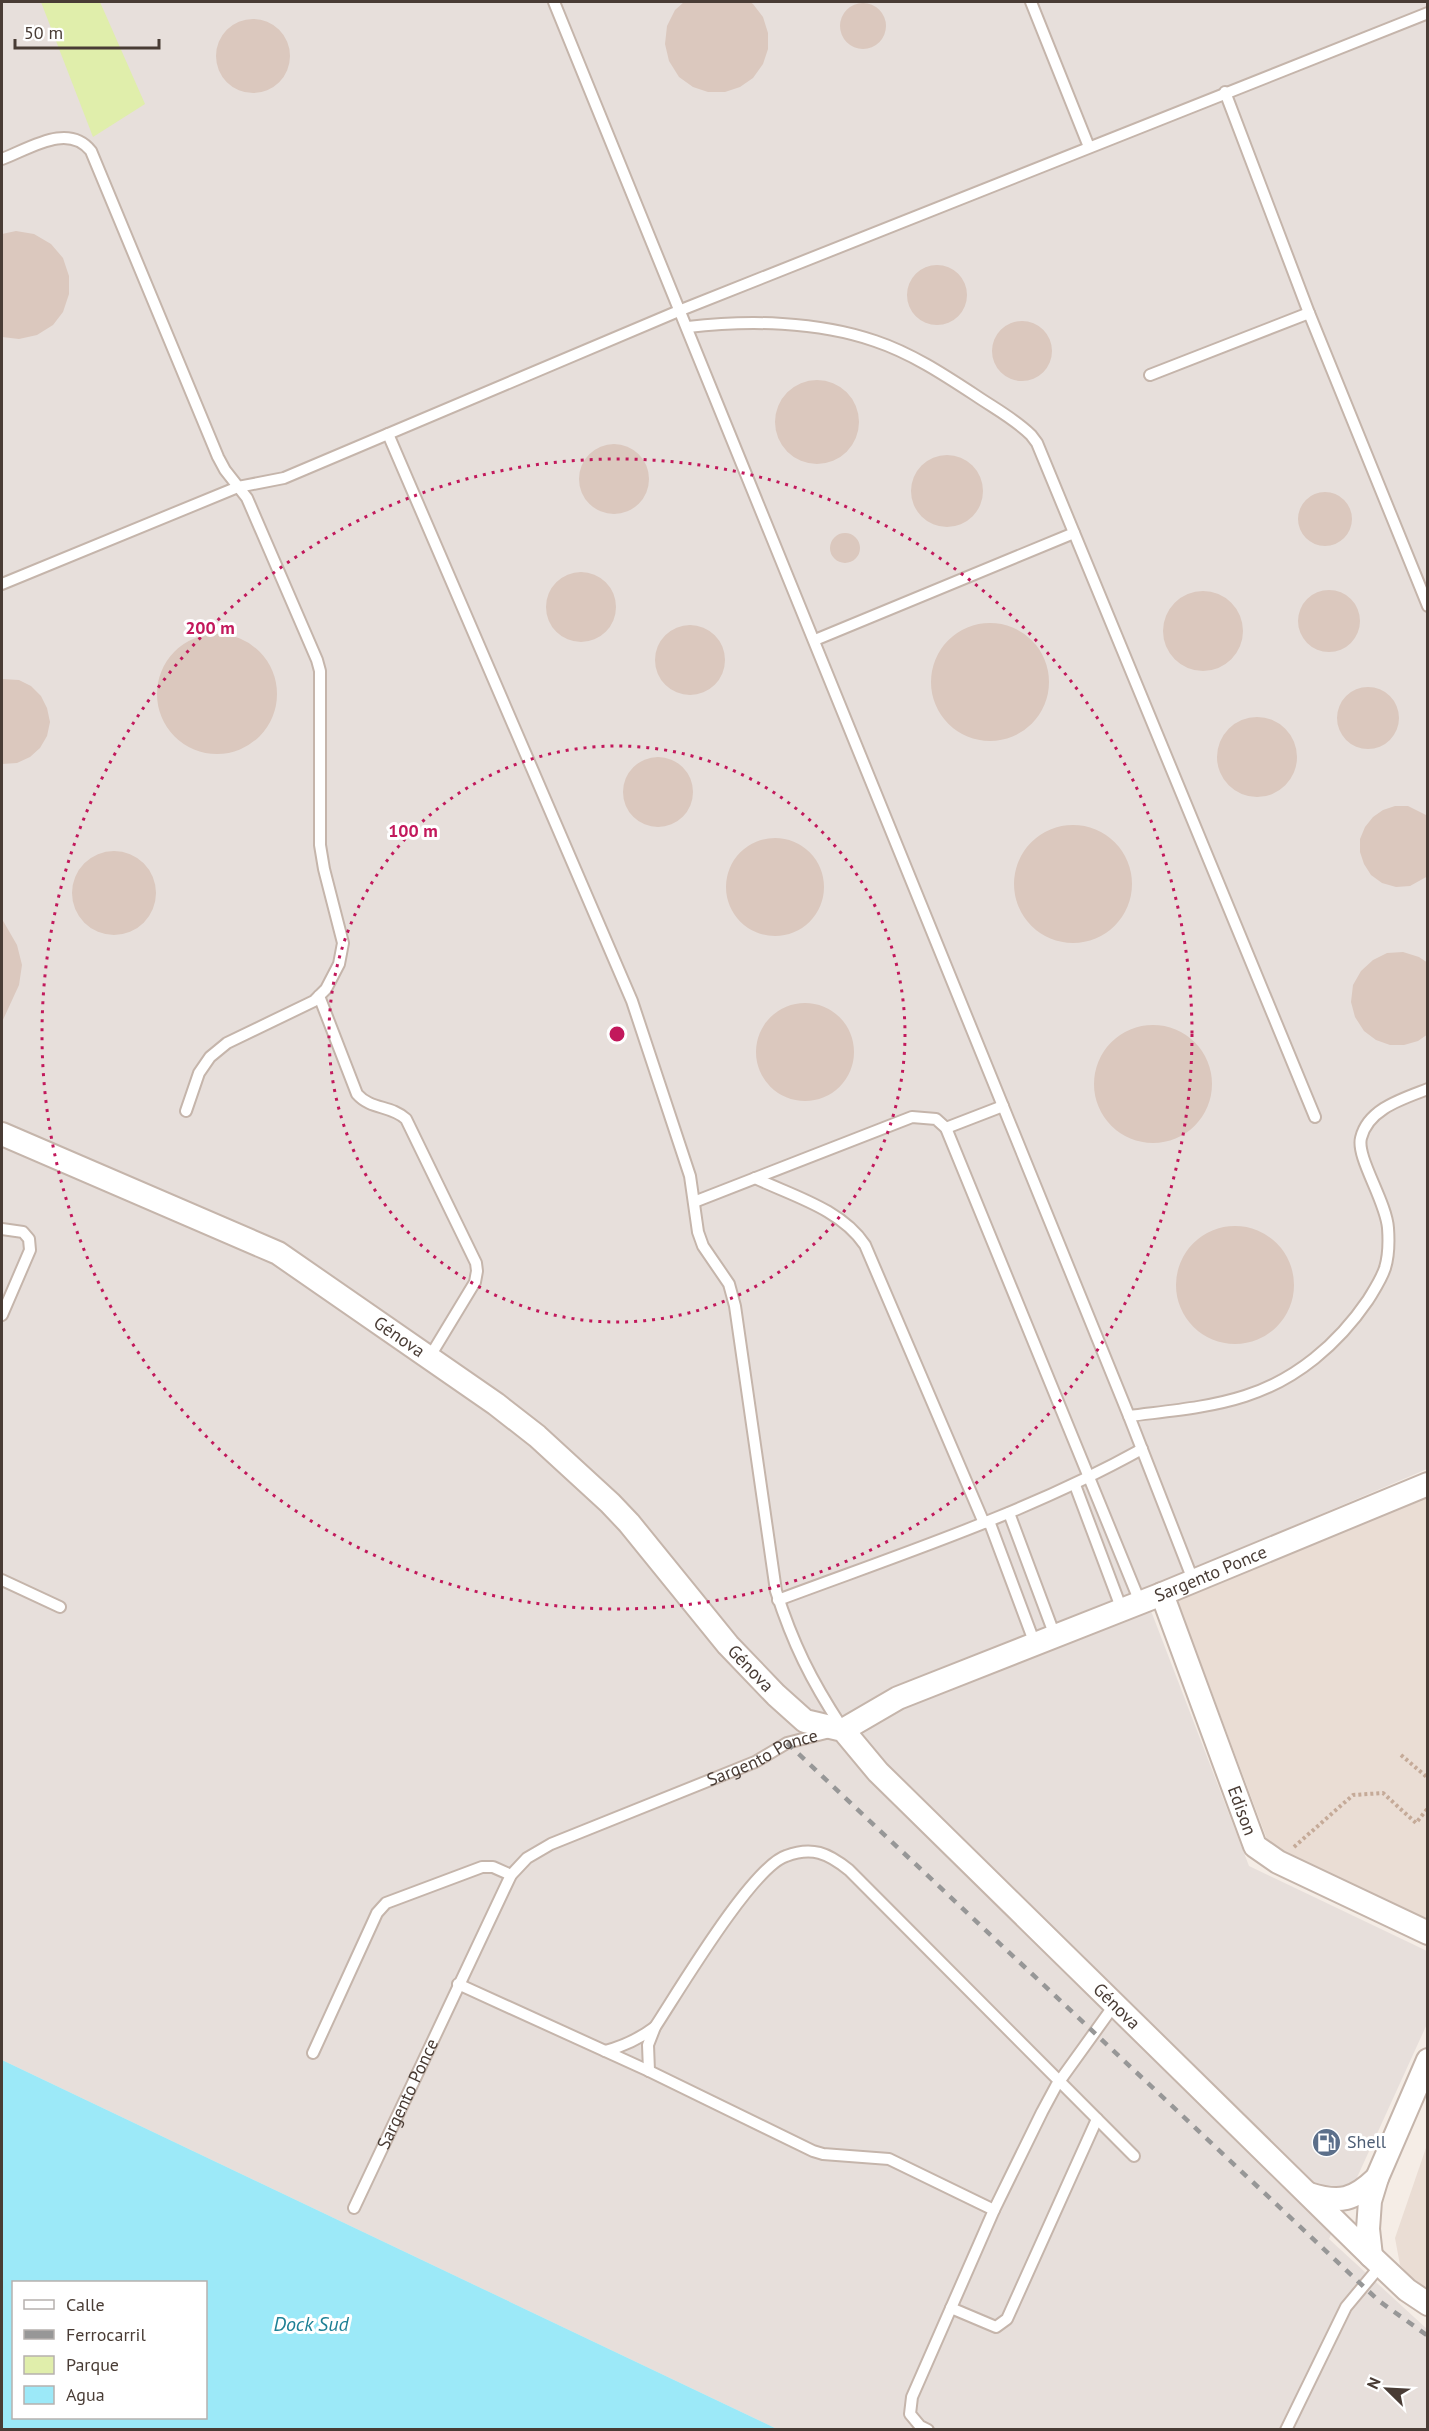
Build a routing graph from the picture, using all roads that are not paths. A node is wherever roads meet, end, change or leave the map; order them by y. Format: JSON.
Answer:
{"nodes":[{"id":1,"x":555,"y":2,"type":"edge"},
{"id":2,"x":1031,"y":2,"type":"edge"},
{"id":3,"x":1428,"y":13,"type":"edge"},
{"id":4,"x":1225,"y":92,"type":"junction"},
{"id":5,"x":1089,"y":147,"type":"junction"},
{"id":6,"x":2,"y":159,"type":"edge"},
{"id":7,"x":681,"y":310,"type":"junction"},
{"id":8,"x":1309,"y":313,"type":"junction"},
{"id":9,"x":688,"y":327,"type":"junction"},
{"id":10,"x":1150,"y":375,"type":"dead end"},
{"id":11,"x":388,"y":434,"type":"junction"},
{"id":12,"x":238,"y":487,"type":"junction"},
{"id":13,"x":1074,"y":533,"type":"junction"},
{"id":14,"x":2,"y":584,"type":"edge"},
{"id":15,"x":1428,"y":606,"type":"edge"},
{"id":16,"x":815,"y":640,"type":"junction"},
{"id":17,"x":319,"y":996,"type":"junction"},
{"id":18,"x":1428,"y":1089,"type":"edge"},
{"id":19,"x":1003,"y":1106,"type":"junction"},
{"id":20,"x":186,"y":1111,"type":"dead end"},
{"id":21,"x":1315,"y":1117,"type":"dead end"},
{"id":22,"x":946,"y":1128,"type":"junction"},
{"id":23,"x":2,"y":1134,"type":"edge"},
{"id":24,"x":755,"y":1178,"type":"junction"},
{"id":25,"x":694,"y":1202,"type":"junction"},
{"id":26,"x":2,"y":1228,"type":"edge"},
{"id":27,"x":2,"y":1315,"type":"edge"},
{"id":28,"x":429,"y":1358,"type":"junction"},
{"id":29,"x":1129,"y":1416,"type":"junction"},
{"id":30,"x":1142,"y":1449,"type":"junction"},
{"id":31,"x":1090,"y":1478,"type":"junction"},
{"id":32,"x":1428,"y":1484,"type":"edge"},
{"id":33,"x":1075,"y":1485,"type":"junction"},
{"id":34,"x":1009,"y":1513,"type":"junction"},
{"id":35,"x":987,"y":1522,"type":"junction"},
{"id":36,"x":2,"y":1580,"type":"edge"},
{"id":37,"x":1193,"y":1580,"type":"junction"},
{"id":38,"x":1162,"y":1594,"type":"junction"},
{"id":39,"x":778,"y":1600,"type":"junction"},
{"id":40,"x":1131,"y":1606,"type":"junction"},
{"id":41,"x":60,"y":1607,"type":"dead end"},
{"id":42,"x":1045,"y":1640,"type":"junction"},
{"id":43,"x":843,"y":1730,"type":"junction"},
{"id":44,"x":511,"y":1875,"type":"junction"},
{"id":45,"x":1428,"y":1933,"type":"edge"},
{"id":46,"x":459,"y":1984,"type":"junction"},
{"id":47,"x":1115,"y":2004,"type":"junction"},
{"id":48,"x":656,"y":2026,"type":"junction"},
{"id":49,"x":605,"y":2051,"type":"junction"},
{"id":50,"x":313,"y":2053,"type":"dead end"},
{"id":51,"x":1428,"y":2060,"type":"edge"},
{"id":52,"x":649,"y":2071,"type":"junction"},
{"id":53,"x":1059,"y":2081,"type":"junction"},
{"id":54,"x":1097,"y":2119,"type":"junction"},
{"id":55,"x":1134,"y":2156,"type":"dead end"},
{"id":56,"x":1377,"y":2178,"type":"junction"},
{"id":57,"x":1309,"y":2194,"type":"junction"},
{"id":58,"x":354,"y":2208,"type":"dead end"},
{"id":59,"x":994,"y":2210,"type":"junction"},
{"id":60,"x":1376,"y":2261,"type":"junction"},
{"id":61,"x":1428,"y":2304,"type":"edge"},
{"id":62,"x":951,"y":2308,"type":"junction"},
{"id":63,"x":928,"y":2430,"type":"edge"},
{"id":64,"x":1286,"y":2430,"type":"edge"}],
"edges":[{"from":1,"to":7,"type":"lane"},
{"from":2,"to":5,"type":"lane"},
{"from":3,"to":4,"type":"lane"},
{"from":4,"to":5,"type":"lane"},
{"from":4,"to":8,"type":"lane"},
{"from":5,"to":7,"type":"lane"},
{"from":6,"to":12,"type":"lane"},
{"from":7,"to":9,"type":"lane"},
{"from":7,"to":11,"type":"lane"},
{"from":8,"to":10,"type":"lane"},
{"from":8,"to":15,"type":"lane"},
{"from":9,"to":13,"type":"lane"},
{"from":9,"to":16,"type":"lane"},
{"from":11,"to":12,"type":"lane"},
{"from":11,"to":25,"type":"lane"},
{"from":12,"to":14,"type":"lane"},
{"from":12,"to":17,"type":"lane"},
{"from":13,"to":16,"type":"lane"},
{"from":13,"to":21,"type":"lane"},
{"from":16,"to":19,"type":"lane"},
{"from":17,"to":20,"type":"lane"},
{"from":17,"to":28,"type":"lane"},
{"from":18,"to":29,"type":"lane"},
{"from":19,"to":22,"type":"lane"},
{"from":19,"to":29,"type":"lane"},
{"from":22,"to":24,"type":"lane"},
{"from":22,"to":31,"type":"lane"},
{"from":23,"to":28,"type":"street","name":"Génova"},
{"from":24,"to":25,"type":"lane"},
{"from":24,"to":35,"type":"lane"},
{"from":25,"to":39,"type":"lane"},
{"from":26,"to":27,"type":"lane"},
{"from":28,"to":43,"type":"street","name":"Génova"},
{"from":29,"to":30,"type":"lane"},
{"from":30,"to":31,"type":"lane"},
{"from":30,"to":37,"type":"lane"},
{"from":31,"to":33,"type":"lane"},
{"from":31,"to":40,"type":"lane"},
{"from":32,"to":37,"type":"street","name":"Sargento Ponce"},
{"from":33,"to":34,"type":"lane"},
{"from":33,"to":40,"type":"lane"},
{"from":34,"to":35,"type":"lane"},
{"from":34,"to":42,"type":"lane"},
{"from":35,"to":39,"type":"lane"},
{"from":35,"to":42,"type":"lane"},
{"from":36,"to":41,"type":"lane"},
{"from":37,"to":38,"type":"street","name":"Sargento Ponce"},
{"from":38,"to":40,"type":"street","name":"Sargento Ponce"},
{"from":38,"to":45,"type":"street","name":"Edison"},
{"from":39,"to":43,"type":"lane"},
{"from":40,"to":42,"type":"street","name":"Sargento Ponce"},
{"from":42,"to":43,"type":"street","name":"Sargento Ponce"},
{"from":43,"to":44,"type":"lane","name":"Sargento Ponce"},
{"from":43,"to":47,"type":"street","name":"Génova"},
{"from":44,"to":46,"type":"lane","name":"Sargento Ponce"},
{"from":44,"to":50,"type":"lane"},
{"from":46,"to":49,"type":"lane"},
{"from":46,"to":58,"type":"lane","name":"Sargento Ponce"},
{"from":47,"to":53,"type":"lane"},
{"from":47,"to":57,"type":"street","name":"Génova"},
{"from":48,"to":49,"type":"lane"},
{"from":48,"to":52,"type":"lane"},
{"from":48,"to":53,"type":"lane"},
{"from":49,"to":52,"type":"lane"},
{"from":51,"to":56,"type":"street"},
{"from":52,"to":59,"type":"lane"},
{"from":53,"to":54,"type":"lane"},
{"from":53,"to":59,"type":"lane"},
{"from":54,"to":55,"type":"lane"},
{"from":54,"to":62,"type":"lane"},
{"from":56,"to":57,"type":"street"},
{"from":56,"to":60,"type":"street"},
{"from":57,"to":60,"type":"street","name":"Génova"},
{"from":59,"to":62,"type":"lane"},
{"from":60,"to":61,"type":"street","name":"Génova"},
{"from":60,"to":64,"type":"lane"},
{"from":62,"to":63,"type":"lane"}]}
